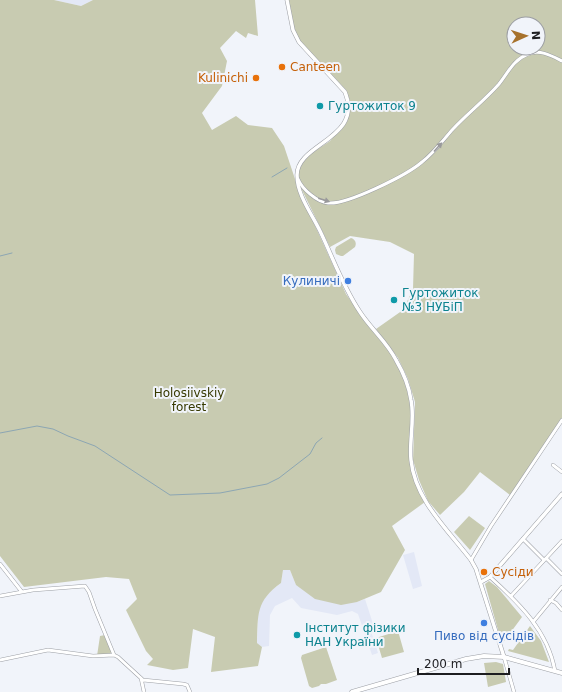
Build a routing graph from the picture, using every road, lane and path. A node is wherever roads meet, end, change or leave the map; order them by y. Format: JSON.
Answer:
{"nodes":[{"id":1,"x":287,"y":0,"type":"edge"},
{"id":2,"x":562,"y":61,"type":"edge"},
{"id":3,"x":297,"y":176,"type":"junction"},
{"id":4,"x":562,"y":420,"type":"edge"},
{"id":5,"x":552,"y":465,"type":"dead end"},
{"id":6,"x":562,"y":472,"type":"edge"},
{"id":7,"x":562,"y":494,"type":"edge"},
{"id":8,"x":523,"y":539,"type":"junction"},
{"id":9,"x":562,"y":541,"type":"edge"},
{"id":10,"x":545,"y":559,"type":"junction"},
{"id":11,"x":471,"y":560,"type":"junction"},
{"id":12,"x":0,"y":564,"type":"edge"},
{"id":13,"x":562,"y":574,"type":"edge"},
{"id":14,"x":490,"y":577,"type":"junction"},
{"id":15,"x":481,"y":582,"type":"junction"},
{"id":16,"x":562,"y":587,"type":"edge"},
{"id":17,"x":22,"y":592,"type":"junction"},
{"id":18,"x":0,"y":596,"type":"edge"},
{"id":19,"x":511,"y":596,"type":"junction"},
{"id":20,"x":550,"y":600,"type":"junction"},
{"id":21,"x":562,"y":610,"type":"edge"},
{"id":22,"x":533,"y":622,"type":"junction"},
{"id":23,"x":114,"y":655,"type":"junction"},
{"id":24,"x":504,"y":657,"type":"junction"},
{"id":25,"x":0,"y":660,"type":"edge"},
{"id":26,"x":555,"y":671,"type":"junction"},
{"id":27,"x":562,"y":673,"type":"edge"},
{"id":28,"x":141,"y":678,"type":"junction"},
{"id":29,"x":144,"y":692,"type":"edge"},
{"id":30,"x":190,"y":692,"type":"edge"},
{"id":31,"x":352,"y":692,"type":"edge"},
{"id":32,"x":514,"y":692,"type":"edge"}],
"edges":[{"from":1,"to":3,"type":"street"},
{"from":3,"to":2,"type":"street","one_way":true},
{"from":3,"to":11,"type":"street"},
{"from":4,"to":11,"type":"street"},
{"from":5,"to":6,"type":"street"},
{"from":7,"to":8,"type":"street"},
{"from":8,"to":10,"type":"street"},
{"from":8,"to":14,"type":"street"},
{"from":9,"to":10,"type":"street"},
{"from":10,"to":13,"type":"street"},
{"from":10,"to":19,"type":"street"},
{"from":11,"to":15,"type":"street"},
{"from":12,"to":17,"type":"street"},
{"from":14,"to":15,"type":"street"},
{"from":14,"to":19,"type":"street"},
{"from":15,"to":24,"type":"street"},
{"from":16,"to":20,"type":"street"},
{"from":17,"to":18,"type":"street"},
{"from":17,"to":23,"type":"street"},
{"from":19,"to":22,"type":"street"},
{"from":20,"to":21,"type":"street"},
{"from":20,"to":22,"type":"street"},
{"from":22,"to":26,"type":"street"},
{"from":23,"to":25,"type":"street"},
{"from":23,"to":28,"type":"street"},
{"from":24,"to":26,"type":"main road"},
{"from":24,"to":31,"type":"main road"},
{"from":24,"to":32,"type":"street"},
{"from":26,"to":27,"type":"main road"},
{"from":28,"to":29,"type":"street"},
{"from":28,"to":30,"type":"street"}]}
